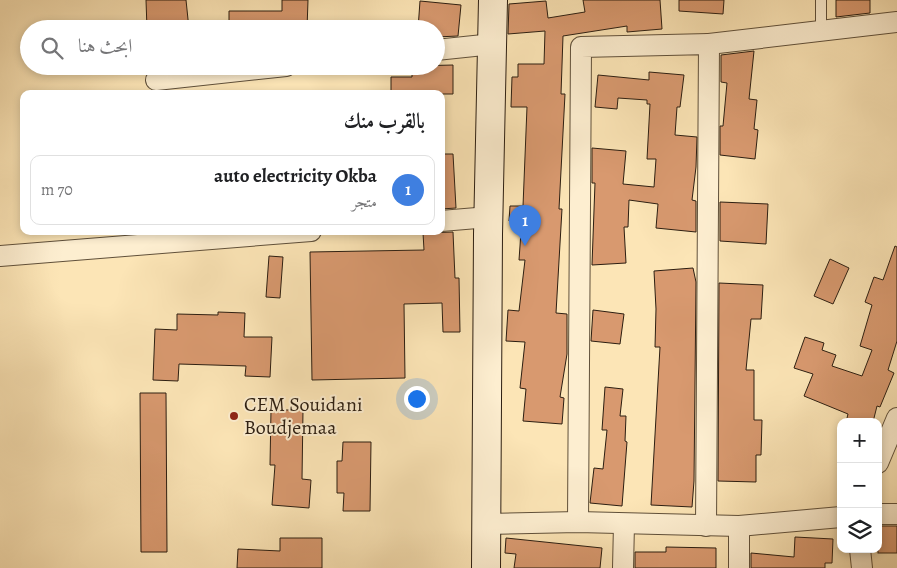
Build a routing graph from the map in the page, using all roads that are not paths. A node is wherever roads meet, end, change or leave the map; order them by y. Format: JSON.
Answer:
{"nodes":[{"id":1,"x":494,"y":0,"type":"edge"},
{"id":2,"x":821,"y":0,"type":"edge"},
{"id":3,"x":897,"y":22,"type":"edge"},
{"id":4,"x":821,"y":30,"type":"junction"},
{"id":5,"x":493,"y":44,"type":"junction"},
{"id":6,"x":709,"y":44,"type":"junction"},
{"id":7,"x":445,"y":49,"type":"edge"},
{"id":8,"x":202,"y":75,"type":"edge"},
{"id":9,"x":156,"y":80,"type":"dead end"},
{"id":10,"x":489,"y":217,"type":"junction"},
{"id":11,"x":445,"y":221,"type":"edge"},
{"id":12,"x":260,"y":235,"type":"edge"},
{"id":13,"x":0,"y":256,"type":"edge"},
{"id":14,"x":897,"y":418,"type":"edge"},
{"id":15,"x":882,"y":454,"type":"edge"},
{"id":16,"x":882,"y":514,"type":"edge"},
{"id":17,"x":897,"y":514,"type":"edge"},
{"id":18,"x":837,"y":517,"type":"edge"},
{"id":19,"x":578,"y":522,"type":"junction"},
{"id":20,"x":486,"y":524,"type":"junction"},
{"id":21,"x":624,"y":524,"type":"junction"},
{"id":22,"x":706,"y":526,"type":"junction"},
{"id":23,"x":740,"y":526,"type":"junction"},
{"id":24,"x":860,"y":553,"type":"edge"},
{"id":25,"x":486,"y":568,"type":"edge"},
{"id":26,"x":623,"y":568,"type":"edge"},
{"id":27,"x":739,"y":568,"type":"edge"},
{"id":28,"x":862,"y":568,"type":"edge"}],
"edges":[{"from":1,"to":5,"type":"main road"},
{"from":2,"to":4,"type":"lane"},
{"from":3,"to":4,"type":"street"},
{"from":4,"to":6,"type":"street"},
{"from":5,"to":7,"type":"street"},
{"from":5,"to":10,"type":"main road"},
{"from":6,"to":19,"type":"street"},
{"from":6,"to":22,"type":"street"},
{"from":8,"to":9,"type":"street"},
{"from":10,"to":11,"type":"street"},
{"from":10,"to":20,"type":"main road"},
{"from":12,"to":13,"type":"street"},
{"from":14,"to":15,"type":"street"},
{"from":16,"to":17,"type":"street"},
{"from":18,"to":23,"type":"street"},
{"from":19,"to":20,"type":"street"},
{"from":19,"to":21,"type":"street"},
{"from":20,"to":25,"type":"main road"},
{"from":21,"to":22,"type":"street"},
{"from":21,"to":26,"type":"street"},
{"from":22,"to":23,"type":"street"},
{"from":23,"to":27,"type":"street"},
{"from":24,"to":28,"type":"street"}]}
